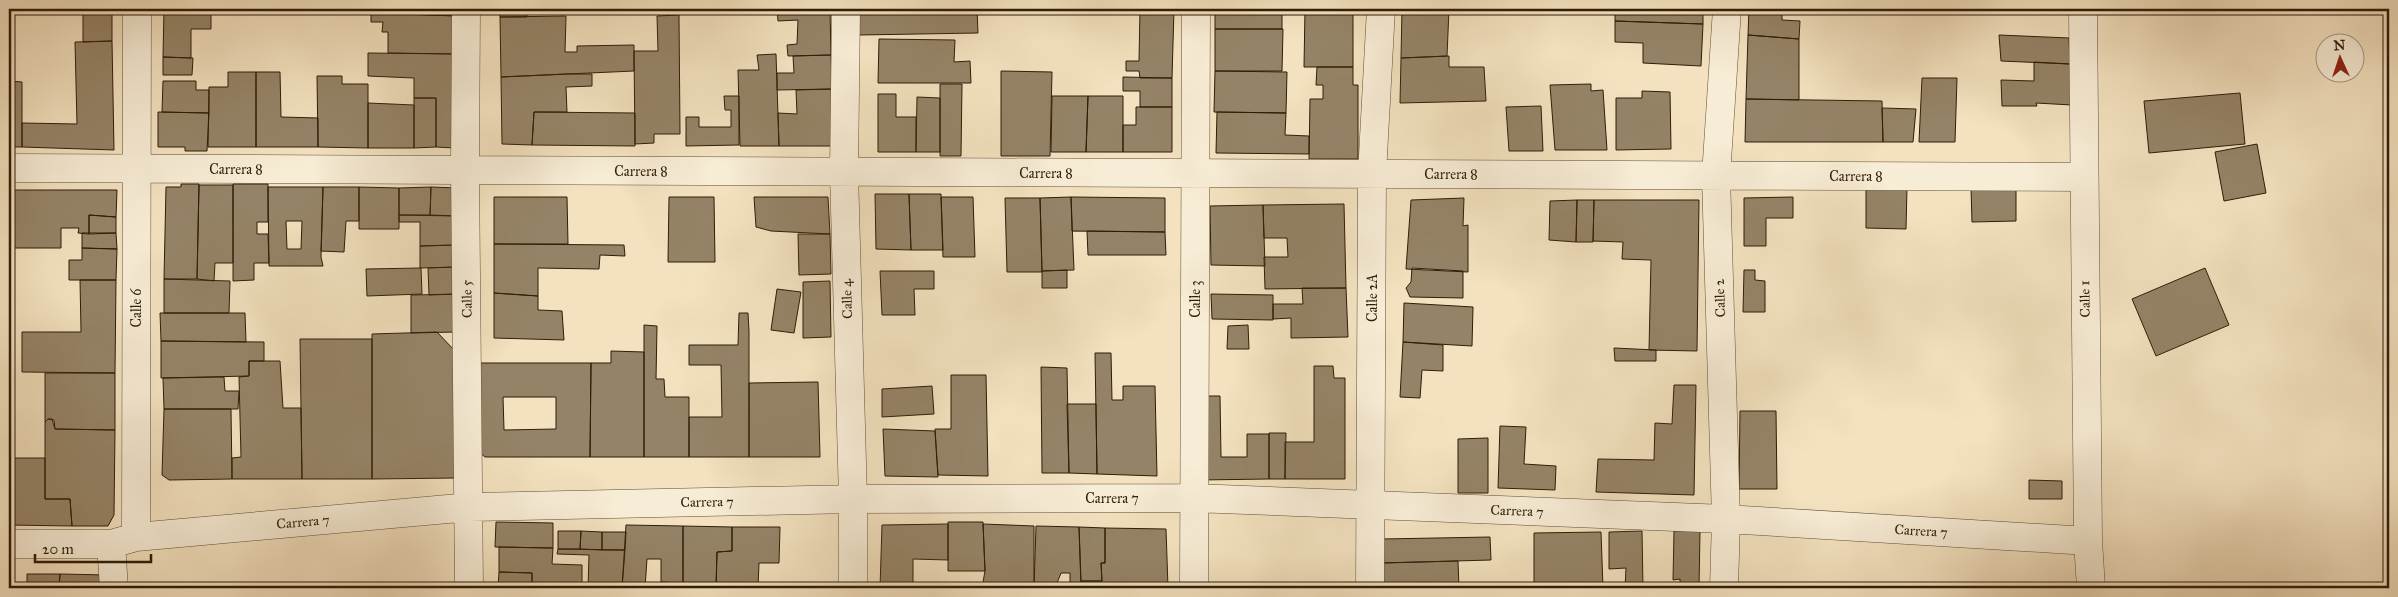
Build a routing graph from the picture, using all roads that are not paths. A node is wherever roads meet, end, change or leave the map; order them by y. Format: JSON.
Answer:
{"nodes":[{"id":1,"x":137,"y":9,"type":"edge"},
{"id":2,"x":466,"y":9,"type":"edge"},
{"id":3,"x":846,"y":9,"type":"edge"},
{"id":4,"x":1196,"y":9,"type":"edge"},
{"id":5,"x":1381,"y":9,"type":"edge"},
{"id":6,"x":1726,"y":9,"type":"edge"},
{"id":7,"x":2083,"y":9,"type":"edge"},
{"id":8,"x":9,"y":168,"type":"edge"},
{"id":9,"x":136,"y":169,"type":"junction"},
{"id":10,"x":465,"y":170,"type":"junction"},
{"id":11,"x":844,"y":172,"type":"junction"},
{"id":12,"x":1195,"y":174,"type":"junction"},
{"id":13,"x":1372,"y":174,"type":"junction"},
{"id":14,"x":1716,"y":176,"type":"junction"},
{"id":15,"x":2084,"y":177,"type":"junction"},
{"id":16,"x":1194,"y":498,"type":"junction"},
{"id":17,"x":853,"y":499,"type":"junction"},
{"id":18,"x":1371,"y":506,"type":"junction"},
{"id":19,"x":470,"y":507,"type":"junction"},
{"id":20,"x":1726,"y":519,"type":"junction"},
{"id":21,"x":124,"y":540,"type":"junction"},
{"id":22,"x":2088,"y":541,"type":"junction"},
{"id":23,"x":9,"y":544,"type":"edge"},
{"id":24,"x":114,"y":588,"type":"edge"},
{"id":25,"x":469,"y":588,"type":"edge"},
{"id":26,"x":853,"y":588,"type":"edge"},
{"id":27,"x":1194,"y":588,"type":"edge"},
{"id":28,"x":1370,"y":588,"type":"edge"},
{"id":29,"x":1724,"y":588,"type":"edge"},
{"id":30,"x":2091,"y":588,"type":"edge"}],
"edges":[{"from":1,"to":9,"type":"street","name":"Calle 6"},
{"from":2,"to":10,"type":"street","name":"Calle 5"},
{"from":3,"to":11,"type":"street","name":"Calle 4"},
{"from":4,"to":12,"type":"street","name":"Calle 3"},
{"from":5,"to":13,"type":"street","name":"Calle 2A"},
{"from":6,"to":14,"type":"street","name":"Calle 2"},
{"from":7,"to":15,"type":"street","name":"Calle 1"},
{"from":8,"to":9,"type":"street","name":"Carrera 8"},
{"from":9,"to":10,"type":"street","name":"Carrera 8"},
{"from":9,"to":21,"type":"street","name":"Calle 6"},
{"from":10,"to":11,"type":"street","name":"Carrera 8"},
{"from":10,"to":19,"type":"street","name":"Calle 5"},
{"from":11,"to":12,"type":"street","name":"Carrera 8"},
{"from":11,"to":17,"type":"street","name":"Calle 4"},
{"from":12,"to":13,"type":"street","name":"Carrera 8"},
{"from":12,"to":16,"type":"street","name":"Calle 3"},
{"from":13,"to":14,"type":"street","name":"Carrera 8"},
{"from":13,"to":18,"type":"street","name":"Calle 2A"},
{"from":14,"to":15,"type":"street","name":"Carrera 8"},
{"from":14,"to":20,"type":"street","name":"Calle 2"},
{"from":15,"to":22,"type":"street","name":"Calle 1"},
{"from":16,"to":17,"type":"street","name":"Carrera 7"},
{"from":16,"to":18,"type":"street","name":"Carrera 7"},
{"from":16,"to":27,"type":"street","name":"Calle 3"},
{"from":17,"to":19,"type":"street","name":"Carrera 7"},
{"from":17,"to":26,"type":"street","name":"Calle 4"},
{"from":18,"to":20,"type":"street","name":"Carrera 7"},
{"from":18,"to":28,"type":"street","name":"Calle 2A"},
{"from":19,"to":21,"type":"street","name":"Carrera 7"},
{"from":19,"to":25,"type":"street","name":"Calle 5"},
{"from":20,"to":22,"type":"street","name":"Carrera 7"},
{"from":20,"to":29,"type":"street","name":"Calle 2"},
{"from":21,"to":23,"type":"street","name":"Carrera 7"},
{"from":21,"to":24,"type":"street","name":"Calle 6"},
{"from":22,"to":30,"type":"street","name":"Calle 1"}]}
